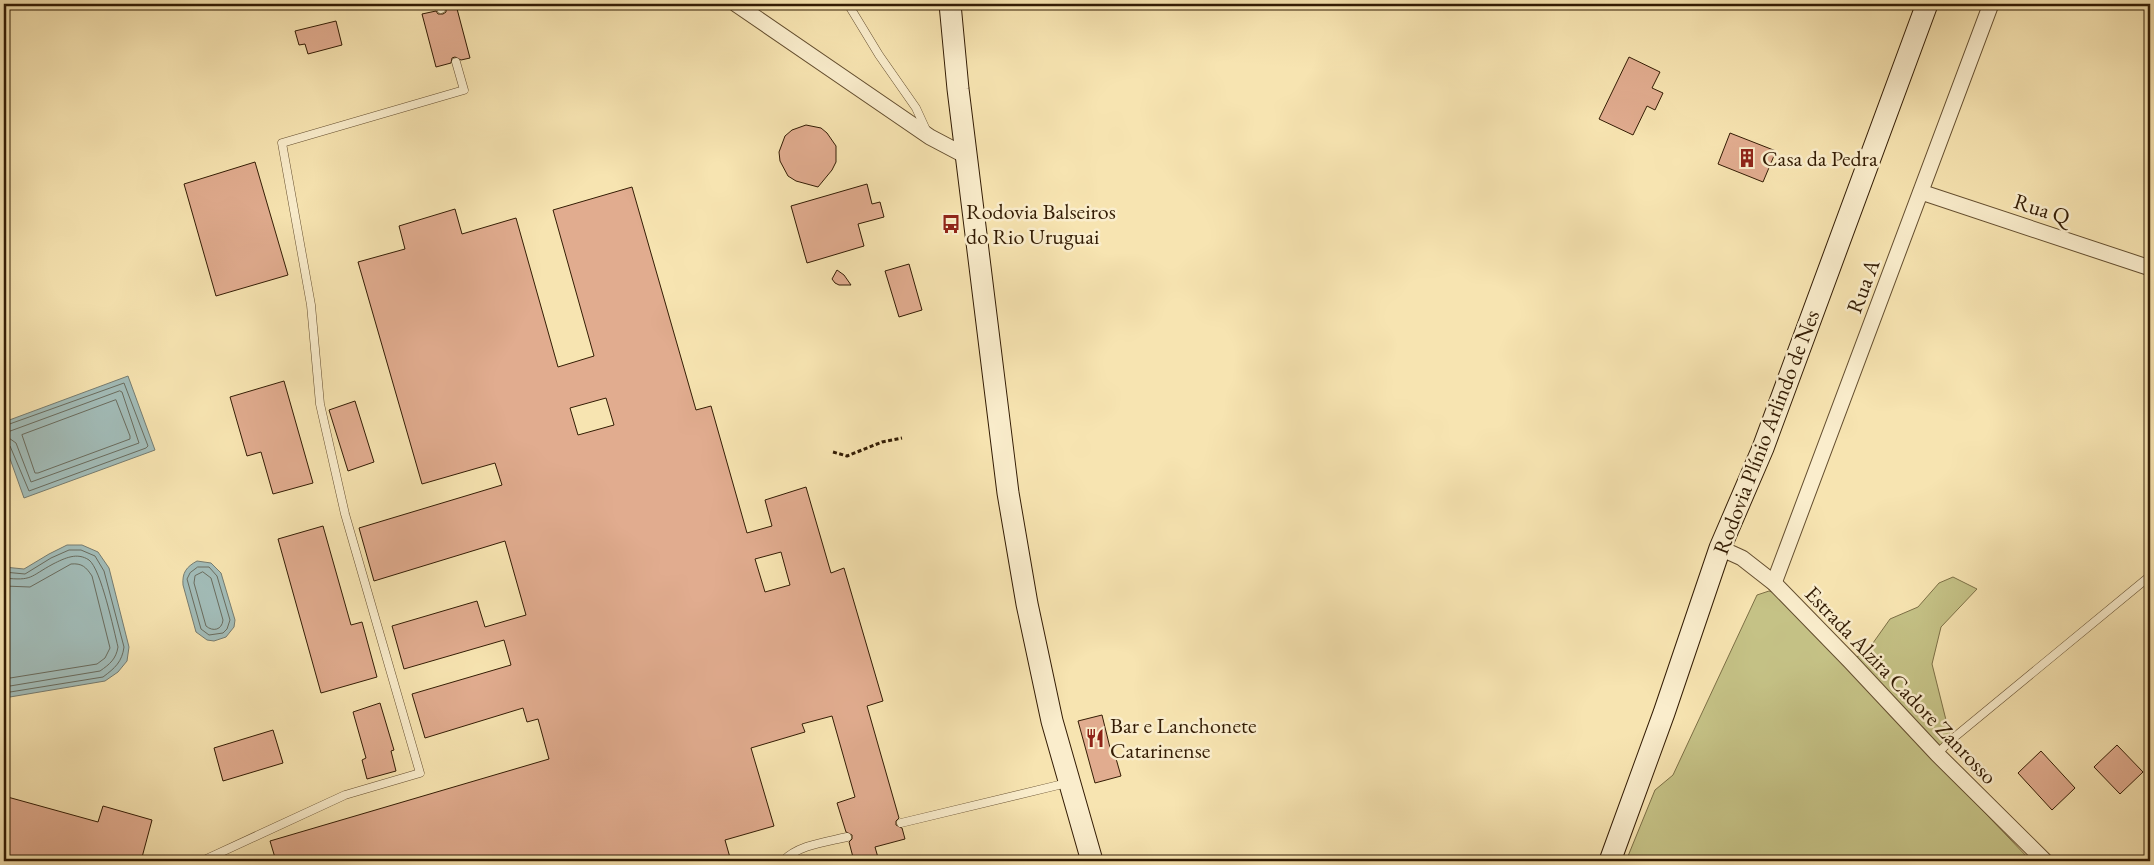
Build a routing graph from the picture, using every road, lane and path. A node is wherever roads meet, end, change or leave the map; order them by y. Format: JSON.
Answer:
{"nodes":[{"id":1,"x":736,"y":4,"type":"edge"},
{"id":2,"x":848,"y":4,"type":"edge"},
{"id":3,"x":950,"y":4,"type":"edge"},
{"id":4,"x":1927,"y":4,"type":"edge"},
{"id":5,"x":1991,"y":4,"type":"edge"},
{"id":6,"x":456,"y":62,"type":"dead end"},
{"id":7,"x":930,"y":137,"type":"junction"},
{"id":8,"x":966,"y":156,"type":"junction"},
{"id":9,"x":1921,"y":192,"type":"junction"},
{"id":10,"x":2150,"y":265,"type":"edge"},
{"id":11,"x":902,"y":438,"type":"dead end"},
{"id":12,"x":834,"y":452,"type":"dead end"},
{"id":13,"x":1720,"y":548,"type":"junction"},
{"id":14,"x":2150,"y":576,"type":"edge"},
{"id":15,"x":1774,"y":584,"type":"junction"},
{"id":16,"x":1937,"y":754,"type":"junction"},
{"id":17,"x":1069,"y":782,"type":"junction"},
{"id":18,"x":901,"y":823,"type":"dead end"},
{"id":19,"x":847,"y":837,"type":"dead end"},
{"id":20,"x":202,"y":861,"type":"edge"},
{"id":21,"x":783,"y":861,"type":"edge"},
{"id":22,"x":1092,"y":861,"type":"edge"},
{"id":23,"x":1610,"y":861,"type":"edge"},
{"id":24,"x":2045,"y":861,"type":"edge"}],
"edges":[{"from":1,"to":7,"type":"street"},
{"from":2,"to":7,"type":"lane"},
{"from":3,"to":8,"type":"main road"},
{"from":4,"to":13,"type":"main road","name":"Rodovia Plínio Arlindo de Nes"},
{"from":5,"to":9,"type":"street","name":"Rua A"},
{"from":6,"to":20,"type":"lane"},
{"from":7,"to":8,"type":"street"},
{"from":8,"to":17,"type":"main road"},
{"from":9,"to":10,"type":"street","name":"Rua Q"},
{"from":9,"to":15,"type":"street","name":"Rua A"},
{"from":11,"to":12,"type":"path"},
{"from":13,"to":15,"type":"street","name":"Estrada Alzira Cadore Zanrosso"},
{"from":13,"to":23,"type":"main road","name":"Rodovia Plínio Arlindo de Nes"},
{"from":14,"to":16,"type":"lane"},
{"from":15,"to":16,"type":"street","name":"Estrada Alzira Cadore Zanrosso"},
{"from":16,"to":24,"type":"street","name":"Estrada Alzira Cadore Zanrosso"},
{"from":17,"to":18,"type":"lane"},
{"from":17,"to":22,"type":"main road"},
{"from":19,"to":21,"type":"lane"}]}
